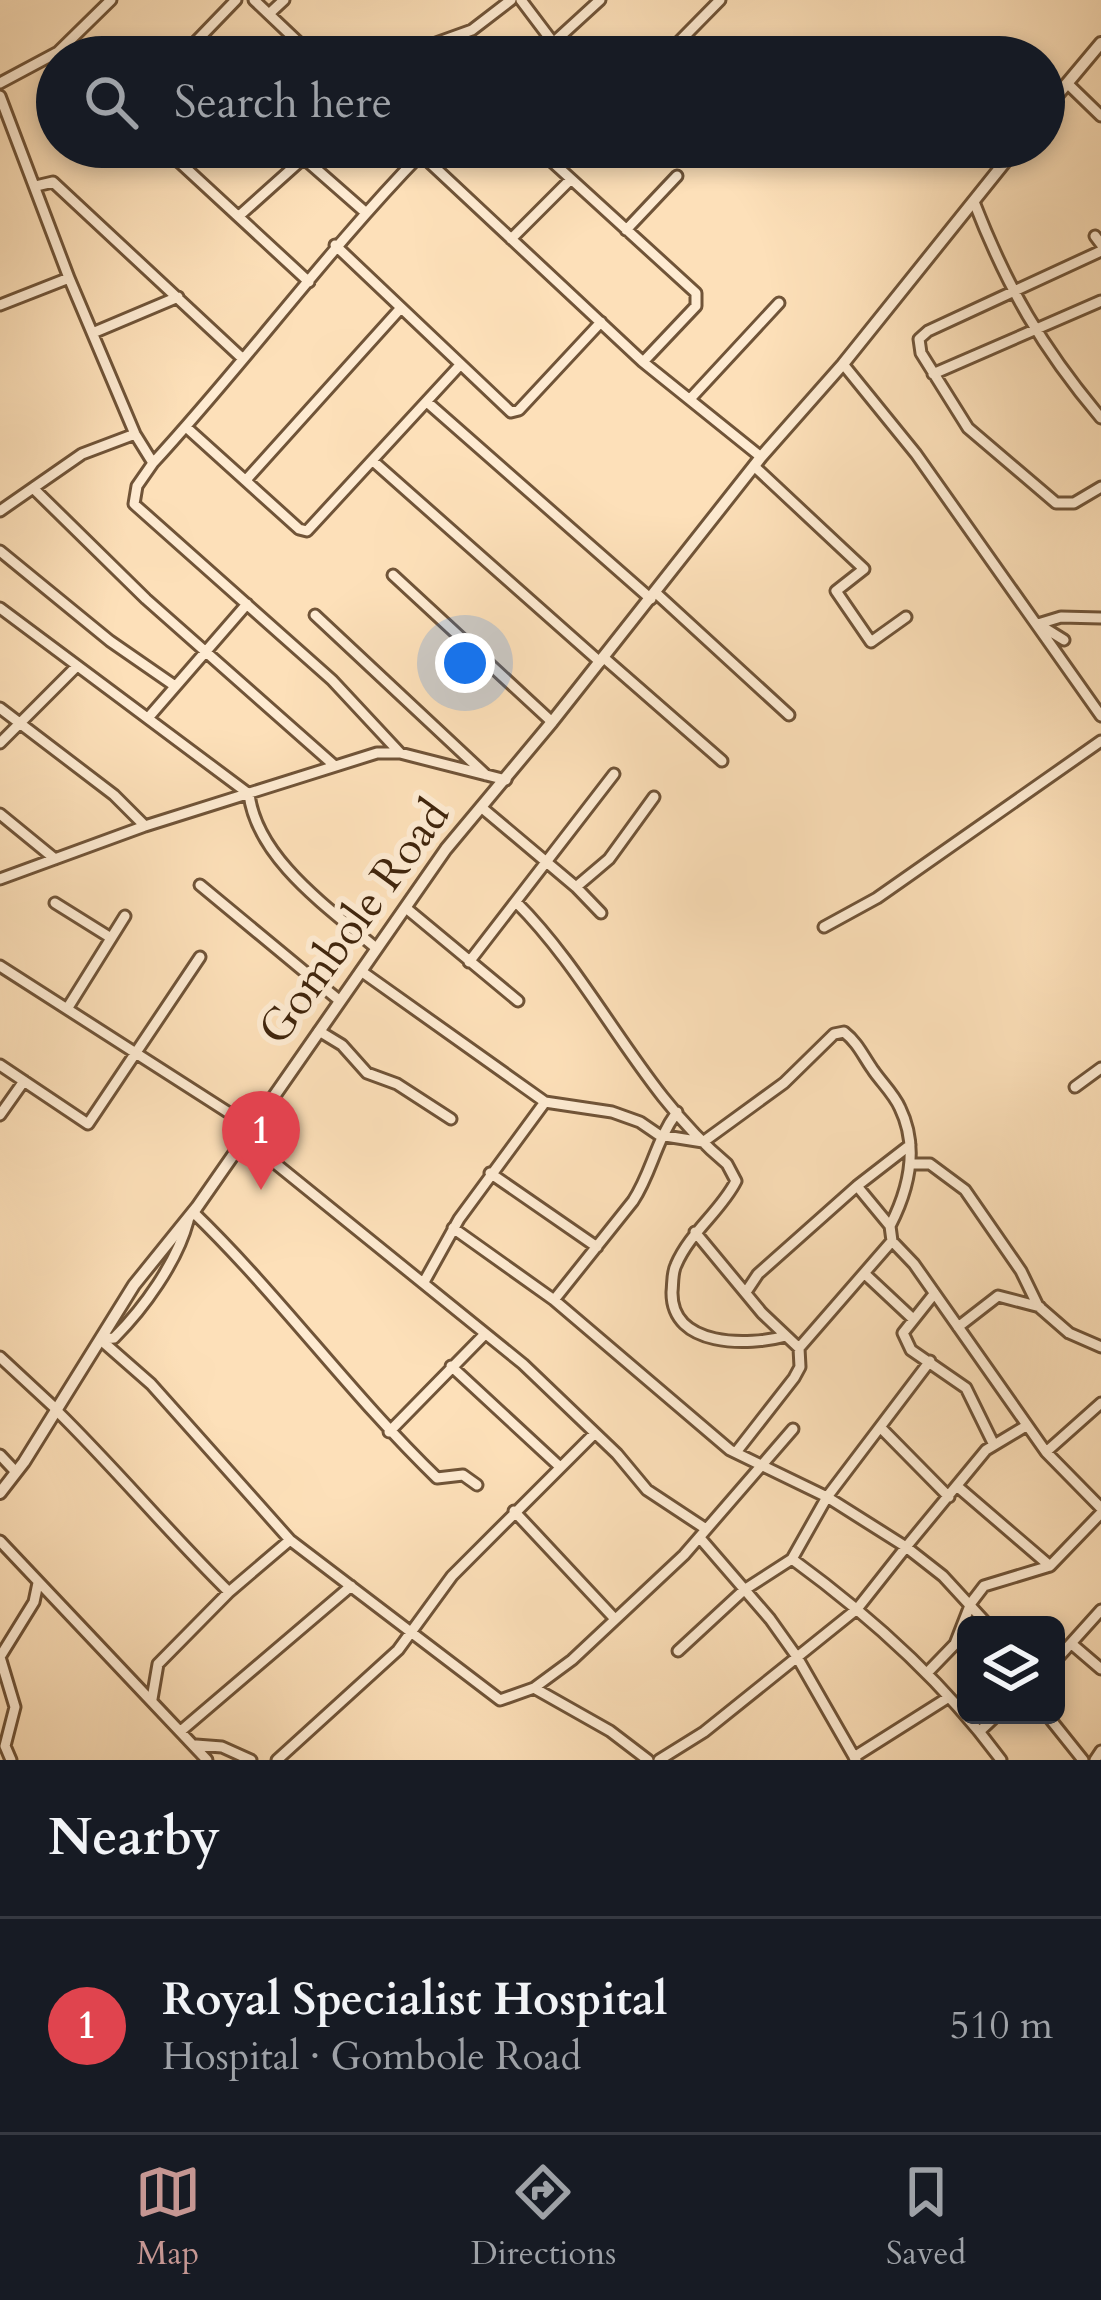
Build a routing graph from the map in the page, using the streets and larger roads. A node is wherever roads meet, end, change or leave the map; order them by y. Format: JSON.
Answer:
{"nodes":[{"id":1,"x":111,"y":0,"type":"edge"},
{"id":2,"x":236,"y":0,"type":"edge"},
{"id":3,"x":254,"y":0,"type":"edge"},
{"id":4,"x":284,"y":0,"type":"edge"},
{"id":5,"x":511,"y":0,"type":"edge"},
{"id":6,"x":521,"y":0,"type":"edge"},
{"id":7,"x":600,"y":0,"type":"edge"},
{"id":8,"x":720,"y":0,"type":"edge"},
{"id":9,"x":270,"y":13,"type":"junction"},
{"id":10,"x":78,"y":36,"type":"edge"},
{"id":11,"x":201,"y":36,"type":"edge"},
{"id":12,"x":293,"y":36,"type":"edge"},
{"id":13,"x":455,"y":36,"type":"edge"},
{"id":14,"x":549,"y":36,"type":"edge"},
{"id":15,"x":561,"y":36,"type":"edge"},
{"id":16,"x":685,"y":36,"type":"edge"},
{"id":17,"x":1101,"y":43,"type":"edge"},
{"id":18,"x":36,"y":66,"type":"edge"},
{"id":19,"x":0,"y":83,"type":"edge"},
{"id":20,"x":1068,"y":84,"type":"junction"},
{"id":21,"x":1065,"y":88,"type":"edge"},
{"id":22,"x":0,"y":96,"type":"edge"},
{"id":23,"x":1101,"y":116,"type":"edge"},
{"id":24,"x":185,"y":168,"type":"edge"},
{"id":25,"x":294,"y":168,"type":"edge"},
{"id":26,"x":315,"y":168,"type":"edge"},
{"id":27,"x":403,"y":168,"type":"edge"},
{"id":28,"x":435,"y":168,"type":"edge"},
{"id":29,"x":558,"y":168,"type":"edge"},
{"id":30,"x":1000,"y":168,"type":"edge"},
{"id":31,"x":677,"y":176,"type":"dead end"},
{"id":32,"x":570,"y":180,"type":"junction"},
{"id":33,"x":36,"y":186,"type":"junction"},
{"id":34,"x":974,"y":202,"type":"junction"},
{"id":35,"x":365,"y":212,"type":"junction"},
{"id":36,"x":238,"y":216,"type":"junction"},
{"id":37,"x":626,"y":230,"type":"junction"},
{"id":38,"x":511,"y":239,"type":"junction"},
{"id":39,"x":1099,"y":244,"type":"edge"},
{"id":40,"x":335,"y":245,"type":"junction"},
{"id":41,"x":69,"y":278,"type":"junction"},
{"id":42,"x":309,"y":282,"type":"junction"},
{"id":43,"x":1011,"y":292,"type":"junction"},
{"id":44,"x":178,"y":297,"type":"junction"},
{"id":45,"x":1101,"y":301,"type":"edge"},
{"id":46,"x":779,"y":303,"type":"dead end"},
{"id":47,"x":0,"y":305,"type":"edge"},
{"id":48,"x":400,"y":309,"type":"junction"},
{"id":49,"x":601,"y":322,"type":"junction"},
{"id":50,"x":1034,"y":330,"type":"junction"},
{"id":51,"x":95,"y":332,"type":"junction"},
{"id":52,"x":243,"y":359,"type":"junction"},
{"id":53,"x":644,"y":362,"type":"junction"},
{"id":54,"x":843,"y":364,"type":"junction"},
{"id":55,"x":460,"y":365,"type":"junction"},
{"id":56,"x":933,"y":374,"type":"junction"},
{"id":57,"x":689,"y":400,"type":"junction"},
{"id":58,"x":427,"y":402,"type":"junction"},
{"id":59,"x":1101,"y":418,"type":"edge"},
{"id":60,"x":186,"y":427,"type":"junction"},
{"id":61,"x":135,"y":434,"type":"junction"},
{"id":62,"x":373,"y":461,"type":"junction"},
{"id":63,"x":757,"y":461,"type":"junction"},
{"id":64,"x":153,"y":463,"type":"junction"},
{"id":65,"x":246,"y":480,"type":"junction"},
{"id":66,"x":1101,"y":488,"type":"edge"},
{"id":67,"x":34,"y":490,"type":"junction"},
{"id":68,"x":0,"y":511,"type":"edge"},
{"id":69,"x":0,"y":551,"type":"edge"},
{"id":70,"x":393,"y":574,"type":"dead end"},
{"id":71,"x":653,"y":596,"type":"junction"},
{"id":72,"x":248,"y":604,"type":"junction"},
{"id":73,"x":0,"y":608,"type":"edge"},
{"id":74,"x":315,"y":614,"type":"dead end"},
{"id":75,"x":906,"y":616,"type":"dead end"},
{"id":76,"x":1101,"y":617,"type":"edge"},
{"id":77,"x":1038,"y":624,"type":"junction"},
{"id":78,"x":1064,"y":640,"type":"dead end"},
{"id":79,"x":204,"y":651,"type":"junction"},
{"id":80,"x":601,"y":659,"type":"junction"},
{"id":81,"x":77,"y":666,"type":"junction"},
{"id":82,"x":175,"y":686,"type":"junction"},
{"id":83,"x":0,"y":708,"type":"edge"},
{"id":84,"x":789,"y":715,"type":"dead end"},
{"id":85,"x":1101,"y":716,"type":"edge"},
{"id":86,"x":148,"y":718,"type":"junction"},
{"id":87,"x":552,"y":722,"type":"junction"},
{"id":88,"x":20,"y":723,"type":"junction"},
{"id":89,"x":1101,"y":741,"type":"edge"},
{"id":90,"x":0,"y":743,"type":"edge"},
{"id":91,"x":400,"y":753,"type":"junction"},
{"id":92,"x":722,"y":761,"type":"dead end"},
{"id":93,"x":335,"y":766,"type":"junction"},
{"id":94,"x":614,"y":774,"type":"dead end"},
{"id":95,"x":488,"y":777,"type":"junction"},
{"id":96,"x":506,"y":780,"type":"junction"},
{"id":97,"x":249,"y":794,"type":"junction"},
{"id":98,"x":654,"y":796,"type":"dead end"},
{"id":99,"x":481,"y":808,"type":"junction"},
{"id":100,"x":0,"y":814,"type":"edge"},
{"id":101,"x":146,"y":826,"type":"junction"},
{"id":102,"x":55,"y":859,"type":"junction"},
{"id":103,"x":547,"y":863,"type":"junction"},
{"id":104,"x":0,"y":879,"type":"edge"},
{"id":105,"x":200,"y":884,"type":"dead end"},
{"id":106,"x":576,"y":887,"type":"junction"},
{"id":107,"x":516,"y":902,"type":"junction"},
{"id":108,"x":55,"y":903,"type":"dead end"},
{"id":109,"x":406,"y":908,"type":"junction"},
{"id":110,"x":601,"y":913,"type":"dead end"},
{"id":111,"x":125,"y":916,"type":"dead end"},
{"id":112,"x":824,"y":927,"type":"dead end"},
{"id":113,"x":111,"y":938,"type":"junction"},
{"id":114,"x":376,"y":948,"type":"junction"},
{"id":115,"x":200,"y":957,"type":"dead end"},
{"id":116,"x":469,"y":962,"type":"junction"},
{"id":117,"x":0,"y":966,"type":"edge"},
{"id":118,"x":361,"y":971,"type":"junction"},
{"id":119,"x":340,"y":1001,"type":"junction"},
{"id":120,"x":518,"y":1001,"type":"dead end"},
{"id":121,"x":67,"y":1009,"type":"junction"},
{"id":122,"x":319,"y":1031,"type":"junction"},
{"id":123,"x":138,"y":1051,"type":"junction"},
{"id":124,"x":0,"y":1065,"type":"edge"},
{"id":125,"x":1101,"y":1067,"type":"edge"},
{"id":126,"x":24,"y":1081,"type":"junction"},
{"id":127,"x":1075,"y":1087,"type":"dead end"},
{"id":128,"x":545,"y":1102,"type":"junction"},
{"id":129,"x":676,"y":1112,"type":"junction"},
{"id":130,"x":0,"y":1115,"type":"edge"},
{"id":131,"x":451,"y":1119,"type":"dead end"},
{"id":132,"x":248,"y":1132,"type":"junction"},
{"id":133,"x":659,"y":1135,"type":"junction"},
{"id":134,"x":703,"y":1142,"type":"junction"},
{"id":135,"x":910,"y":1145,"type":"junction"},
{"id":136,"x":911,"y":1164,"type":"junction"},
{"id":137,"x":490,"y":1173,"type":"junction"},
{"id":138,"x":857,"y":1186,"type":"junction"},
{"id":139,"x":191,"y":1214,"type":"junction"},
{"id":140,"x":890,"y":1226,"type":"junction"},
{"id":141,"x":453,"y":1228,"type":"junction"},
{"id":142,"x":695,"y":1232,"type":"junction"},
{"id":143,"x":892,"y":1241,"type":"junction"},
{"id":144,"x":597,"y":1247,"type":"junction"},
{"id":145,"x":865,"y":1274,"type":"junction"},
{"id":146,"x":424,"y":1282,"type":"junction"},
{"id":147,"x":746,"y":1292,"type":"junction"},
{"id":148,"x":934,"y":1294,"type":"junction"},
{"id":149,"x":554,"y":1300,"type":"junction"},
{"id":150,"x":1040,"y":1307,"type":"junction"},
{"id":151,"x":912,"y":1318,"type":"junction"},
{"id":152,"x":958,"y":1327,"type":"junction"},
{"id":153,"x":485,"y":1334,"type":"junction"},
{"id":154,"x":786,"y":1336,"type":"junction"},
{"id":155,"x":103,"y":1340,"type":"junction"},
{"id":156,"x":1101,"y":1347,"type":"edge"},
{"id":157,"x":799,"y":1348,"type":"junction"},
{"id":158,"x":0,"y":1357,"type":"edge"},
{"id":159,"x":930,"y":1361,"type":"junction"},
{"id":160,"x":452,"y":1366,"type":"junction"},
{"id":161,"x":1101,"y":1403,"type":"edge"},
{"id":162,"x":56,"y":1410,"type":"junction"},
{"id":163,"x":1085,"y":1414,"type":"junction"},
{"id":164,"x":1101,"y":1414,"type":"edge"},
{"id":165,"x":1026,"y":1426,"type":"junction"},
{"id":166,"x":880,"y":1428,"type":"junction"},
{"id":167,"x":793,"y":1430,"type":"dead end"},
{"id":168,"x":389,"y":1432,"type":"junction"},
{"id":169,"x":595,"y":1432,"type":"junction"},
{"id":170,"x":994,"y":1445,"type":"junction"},
{"id":171,"x":737,"y":1450,"type":"junction"},
{"id":172,"x":1046,"y":1451,"type":"junction"},
{"id":173,"x":0,"y":1455,"type":"edge"},
{"id":174,"x":761,"y":1465,"type":"junction"},
{"id":175,"x":559,"y":1466,"type":"junction"},
{"id":176,"x":15,"y":1471,"type":"junction"},
{"id":177,"x":477,"y":1485,"type":"dead end"},
{"id":178,"x":958,"y":1487,"type":"junction"},
{"id":179,"x":0,"y":1493,"type":"edge"},
{"id":180,"x":827,"y":1497,"type":"junction"},
{"id":181,"x":949,"y":1497,"type":"junction"},
{"id":182,"x":1100,"y":1507,"type":"edge"},
{"id":183,"x":514,"y":1511,"type":"junction"},
{"id":184,"x":703,"y":1533,"type":"junction"},
{"id":185,"x":290,"y":1540,"type":"junction"},
{"id":186,"x":0,"y":1541,"type":"edge"},
{"id":187,"x":906,"y":1546,"type":"junction"},
{"id":188,"x":792,"y":1559,"type":"junction"},
{"id":189,"x":1050,"y":1565,"type":"junction"},
{"id":190,"x":38,"y":1583,"type":"junction"},
{"id":191,"x":351,"y":1586,"type":"junction"},
{"id":192,"x":744,"y":1590,"type":"junction"},
{"id":193,"x":229,"y":1592,"type":"junction"},
{"id":194,"x":970,"y":1603,"type":"junction"},
{"id":195,"x":857,"y":1609,"type":"junction"},
{"id":196,"x":1101,"y":1610,"type":"edge"},
{"id":197,"x":981,"y":1616,"type":"edge"},
{"id":198,"x":615,"y":1619,"type":"junction"},
{"id":199,"x":409,"y":1633,"type":"junction"},
{"id":200,"x":1072,"y":1646,"type":"junction"},
{"id":201,"x":678,"y":1652,"type":"dead end"},
{"id":202,"x":1065,"y":1652,"type":"edge"},
{"id":203,"x":0,"y":1657,"type":"edge"},
{"id":204,"x":797,"y":1657,"type":"junction"},
{"id":205,"x":1101,"y":1669,"type":"edge"},
{"id":206,"x":927,"y":1673,"type":"junction"},
{"id":207,"x":534,"y":1688,"type":"junction"},
{"id":208,"x":949,"y":1697,"type":"junction"},
{"id":209,"x":152,"y":1700,"type":"junction"},
{"id":210,"x":987,"y":1724,"type":"edge"},
{"id":211,"x":1054,"y":1724,"type":"edge"},
{"id":212,"x":182,"y":1730,"type":"junction"},
{"id":213,"x":980,"y":1731,"type":"junction"},
{"id":214,"x":196,"y":1745,"type":"junction"},
{"id":215,"x":1101,"y":1751,"type":"edge"},
{"id":216,"x":855,"y":1758,"type":"edge"},
{"id":217,"x":11,"y":1760,"type":"edge"},
{"id":218,"x":207,"y":1760,"type":"edge"},
{"id":219,"x":251,"y":1760,"type":"edge"},
{"id":220,"x":277,"y":1760,"type":"edge"},
{"id":221,"x":648,"y":1760,"type":"edge"},
{"id":222,"x":659,"y":1760,"type":"edge"},
{"id":223,"x":1001,"y":1760,"type":"edge"},
{"id":224,"x":1084,"y":1760,"type":"edge"},
{"id":225,"x":1095,"y":1760,"type":"edge"}],
"edges":[{"from":1,"to":10,"type":"street"},
{"from":2,"to":11,"type":"street"},
{"from":3,"to":9,"type":"street"},
{"from":4,"to":9,"type":"street"},
{"from":5,"to":13,"type":"street"},
{"from":6,"to":14,"type":"street"},
{"from":7,"to":15,"type":"street"},
{"from":8,"to":16,"type":"street"},
{"from":9,"to":12,"type":"street"},
{"from":17,"to":20,"type":"street"},
{"from":18,"to":19,"type":"street"},
{"from":20,"to":21,"type":"street"},
{"from":20,"to":23,"type":"street"},
{"from":22,"to":33,"type":"street"},
{"from":24,"to":36,"type":"street"},
{"from":25,"to":36,"type":"street"},
{"from":26,"to":35,"type":"street"},
{"from":27,"to":35,"type":"street"},
{"from":28,"to":38,"type":"street"},
{"from":29,"to":32,"type":"street"},
{"from":30,"to":34,"type":"street","name":"Gombole Road"},
{"from":31,"to":37,"type":"street"},
{"from":32,"to":37,"type":"street"},
{"from":32,"to":38,"type":"street"},
{"from":33,"to":41,"type":"street"},
{"from":33,"to":44,"type":"street"},
{"from":34,"to":43,"type":"street"},
{"from":34,"to":54,"type":"street","name":"Gombole Road"},
{"from":35,"to":40,"type":"street"},
{"from":36,"to":42,"type":"street"},
{"from":37,"to":53,"type":"street"},
{"from":38,"to":49,"type":"street"},
{"from":39,"to":43,"type":"street"},
{"from":40,"to":42,"type":"street"},
{"from":40,"to":48,"type":"street"},
{"from":41,"to":47,"type":"street"},
{"from":41,"to":51,"type":"street"},
{"from":42,"to":52,"type":"street"},
{"from":43,"to":50,"type":"street"},
{"from":43,"to":56,"type":"street"},
{"from":44,"to":51,"type":"street"},
{"from":44,"to":52,"type":"street"},
{"from":45,"to":50,"type":"street"},
{"from":46,"to":57,"type":"street"},
{"from":48,"to":55,"type":"street"},
{"from":48,"to":65,"type":"street"},
{"from":49,"to":53,"type":"street"},
{"from":49,"to":55,"type":"street"},
{"from":50,"to":56,"type":"street"},
{"from":50,"to":59,"type":"street"},
{"from":51,"to":61,"type":"street"},
{"from":52,"to":60,"type":"street"},
{"from":53,"to":57,"type":"street"},
{"from":54,"to":63,"type":"street","name":"Gombole Road"},
{"from":54,"to":77,"type":"street"},
{"from":55,"to":58,"type":"street"},
{"from":56,"to":66,"type":"street"},
{"from":57,"to":63,"type":"street"},
{"from":58,"to":62,"type":"street"},
{"from":58,"to":71,"type":"street"},
{"from":60,"to":64,"type":"street"},
{"from":60,"to":65,"type":"street"},
{"from":61,"to":64,"type":"street"},
{"from":61,"to":67,"type":"street"},
{"from":62,"to":65,"type":"street"},
{"from":62,"to":80,"type":"street"},
{"from":63,"to":71,"type":"street","name":"Gombole Road"},
{"from":63,"to":75,"type":"street"},
{"from":64,"to":72,"type":"street"},
{"from":67,"to":68,"type":"street"},
{"from":67,"to":79,"type":"street"},
{"from":69,"to":82,"type":"street"},
{"from":70,"to":87,"type":"street"},
{"from":71,"to":80,"type":"street","name":"Gombole Road"},
{"from":71,"to":84,"type":"street"},
{"from":72,"to":79,"type":"street"},
{"from":72,"to":91,"type":"street"},
{"from":73,"to":81,"type":"street"},
{"from":74,"to":95,"type":"street"},
{"from":76,"to":77,"type":"street"},
{"from":77,"to":78,"type":"street"},
{"from":77,"to":85,"type":"street"},
{"from":79,"to":82,"type":"street"},
{"from":79,"to":93,"type":"street"},
{"from":80,"to":87,"type":"street","name":"Gombole Road"},
{"from":80,"to":92,"type":"street"},
{"from":81,"to":86,"type":"street"},
{"from":81,"to":88,"type":"street"},
{"from":82,"to":86,"type":"street"},
{"from":83,"to":88,"type":"street"},
{"from":86,"to":97,"type":"street"},
{"from":87,"to":96,"type":"street","name":"Gombole Road"},
{"from":88,"to":90,"type":"street"},
{"from":88,"to":101,"type":"street"},
{"from":89,"to":112,"type":"street"},
{"from":91,"to":93,"type":"street"},
{"from":91,"to":95,"type":"street"},
{"from":93,"to":97,"type":"street"},
{"from":94,"to":103,"type":"street"},
{"from":95,"to":96,"type":"street"},
{"from":96,"to":99,"type":"street","name":"Gombole Road"},
{"from":97,"to":101,"type":"street"},
{"from":97,"to":114,"type":"street"},
{"from":98,"to":106,"type":"street"},
{"from":99,"to":103,"type":"street"},
{"from":99,"to":109,"type":"street","name":"Gombole Road"},
{"from":100,"to":102,"type":"street"},
{"from":101,"to":102,"type":"street"},
{"from":102,"to":104,"type":"street"},
{"from":103,"to":106,"type":"street"},
{"from":103,"to":107,"type":"street"},
{"from":105,"to":119,"type":"street"},
{"from":106,"to":110,"type":"street"},
{"from":107,"to":116,"type":"street"},
{"from":107,"to":129,"type":"street"},
{"from":108,"to":113,"type":"street"},
{"from":109,"to":114,"type":"street","name":"Gombole Road"},
{"from":109,"to":116,"type":"street"},
{"from":111,"to":113,"type":"street"},
{"from":113,"to":121,"type":"street"},
{"from":114,"to":118,"type":"street","name":"Gombole Road"},
{"from":115,"to":123,"type":"street"},
{"from":116,"to":120,"type":"street"},
{"from":117,"to":121,"type":"street"},
{"from":118,"to":119,"type":"street","name":"Gombole Road"},
{"from":118,"to":128,"type":"street"},
{"from":119,"to":122,"type":"street","name":"Gombole Road"},
{"from":121,"to":123,"type":"street"},
{"from":122,"to":131,"type":"street"},
{"from":122,"to":132,"type":"street","name":"Gombole Road"},
{"from":123,"to":126,"type":"street"},
{"from":123,"to":132,"type":"street"},
{"from":124,"to":126,"type":"street"},
{"from":125,"to":127,"type":"street"},
{"from":126,"to":130,"type":"street"},
{"from":128,"to":133,"type":"street"},
{"from":128,"to":137,"type":"street"},
{"from":129,"to":133,"type":"street"},
{"from":129,"to":134,"type":"street"},
{"from":132,"to":139,"type":"street","name":"Gombole Road"},
{"from":132,"to":146,"type":"street"},
{"from":133,"to":134,"type":"street"},
{"from":133,"to":144,"type":"street"},
{"from":134,"to":135,"type":"street"},
{"from":134,"to":142,"type":"street"},
{"from":135,"to":136,"type":"street"},
{"from":135,"to":138,"type":"street"},
{"from":136,"to":140,"type":"street"},
{"from":136,"to":150,"type":"street"},
{"from":137,"to":141,"type":"street"},
{"from":137,"to":144,"type":"street"},
{"from":138,"to":140,"type":"street"},
{"from":138,"to":147,"type":"street"},
{"from":139,"to":155,"type":"street","name":"Gombole Road"},
{"from":139,"to":168,"type":"street"},
{"from":140,"to":143,"type":"street"},
{"from":141,"to":146,"type":"street"},
{"from":141,"to":149,"type":"street"},
{"from":142,"to":147,"type":"street"},
{"from":142,"to":154,"type":"street"},
{"from":143,"to":145,"type":"street"},
{"from":143,"to":148,"type":"street"},
{"from":144,"to":149,"type":"street"},
{"from":145,"to":151,"type":"street"},
{"from":145,"to":157,"type":"street"},
{"from":146,"to":153,"type":"street"},
{"from":147,"to":154,"type":"street"},
{"from":148,"to":151,"type":"street"},
{"from":148,"to":152,"type":"street"},
{"from":149,"to":171,"type":"street"},
{"from":150,"to":152,"type":"street"},
{"from":150,"to":156,"type":"street"},
{"from":151,"to":159,"type":"street"},
{"from":152,"to":165,"type":"street"},
{"from":153,"to":160,"type":"street"},
{"from":153,"to":169,"type":"street"},
{"from":154,"to":157,"type":"street"},
{"from":155,"to":162,"type":"street","name":"Gombole Road"},
{"from":155,"to":185,"type":"street"},
{"from":157,"to":171,"type":"street"},
{"from":158,"to":162,"type":"street"},
{"from":159,"to":166,"type":"street"},
{"from":159,"to":170,"type":"street"},
{"from":160,"to":168,"type":"street"},
{"from":160,"to":175,"type":"street"},
{"from":161,"to":163,"type":"street"},
{"from":162,"to":176,"type":"street","name":"Gombole Road"},
{"from":162,"to":193,"type":"street"},
{"from":163,"to":164,"type":"street"},
{"from":163,"to":172,"type":"street"},
{"from":165,"to":170,"type":"street"},
{"from":165,"to":172,"type":"street"},
{"from":166,"to":180,"type":"street"},
{"from":166,"to":181,"type":"street"},
{"from":167,"to":174,"type":"street"},
{"from":168,"to":177,"type":"street"},
{"from":169,"to":175,"type":"street"},
{"from":169,"to":184,"type":"street"},
{"from":170,"to":178,"type":"street"},
{"from":171,"to":174,"type":"street"},
{"from":172,"to":182,"type":"street"},
{"from":173,"to":176,"type":"street"},
{"from":174,"to":180,"type":"street"},
{"from":174,"to":184,"type":"street"},
{"from":175,"to":183,"type":"street"},
{"from":176,"to":179,"type":"street","name":"Gombole Road"},
{"from":178,"to":181,"type":"street"},
{"from":178,"to":189,"type":"street"},
{"from":180,"to":187,"type":"street"},
{"from":180,"to":188,"type":"street"},
{"from":181,"to":187,"type":"street"},
{"from":182,"to":189,"type":"street"},
{"from":183,"to":198,"type":"street"},
{"from":183,"to":199,"type":"street"},
{"from":184,"to":192,"type":"street"},
{"from":184,"to":198,"type":"street"},
{"from":185,"to":191,"type":"street"},
{"from":185,"to":193,"type":"street"},
{"from":186,"to":190,"type":"street"},
{"from":187,"to":194,"type":"street"},
{"from":187,"to":195,"type":"street"},
{"from":188,"to":192,"type":"street"},
{"from":188,"to":195,"type":"street"},
{"from":189,"to":194,"type":"street"},
{"from":190,"to":203,"type":"street"},
{"from":190,"to":209,"type":"street"},
{"from":191,"to":199,"type":"street"},
{"from":191,"to":212,"type":"street"},
{"from":192,"to":201,"type":"street"},
{"from":192,"to":204,"type":"street"},
{"from":193,"to":209,"type":"street"},
{"from":194,"to":197,"type":"street"},
{"from":194,"to":206,"type":"street"},
{"from":195,"to":204,"type":"street"},
{"from":195,"to":206,"type":"street"},
{"from":196,"to":200,"type":"street"},
{"from":198,"to":207,"type":"street"},
{"from":199,"to":207,"type":"street"},
{"from":199,"to":220,"type":"street"},
{"from":200,"to":202,"type":"street"},
{"from":200,"to":205,"type":"street"},
{"from":203,"to":217,"type":"street"},
{"from":204,"to":216,"type":"street"},
{"from":204,"to":222,"type":"street"},
{"from":206,"to":208,"type":"street"},
{"from":207,"to":221,"type":"street"},
{"from":208,"to":213,"type":"street"},
{"from":208,"to":216,"type":"street"},
{"from":209,"to":212,"type":"street"},
{"from":210,"to":213,"type":"street"},
{"from":211,"to":224,"type":"street"},
{"from":212,"to":214,"type":"street"},
{"from":213,"to":223,"type":"street"},
{"from":214,"to":218,"type":"street"},
{"from":214,"to":219,"type":"street"},
{"from":215,"to":225,"type":"street"}]}
